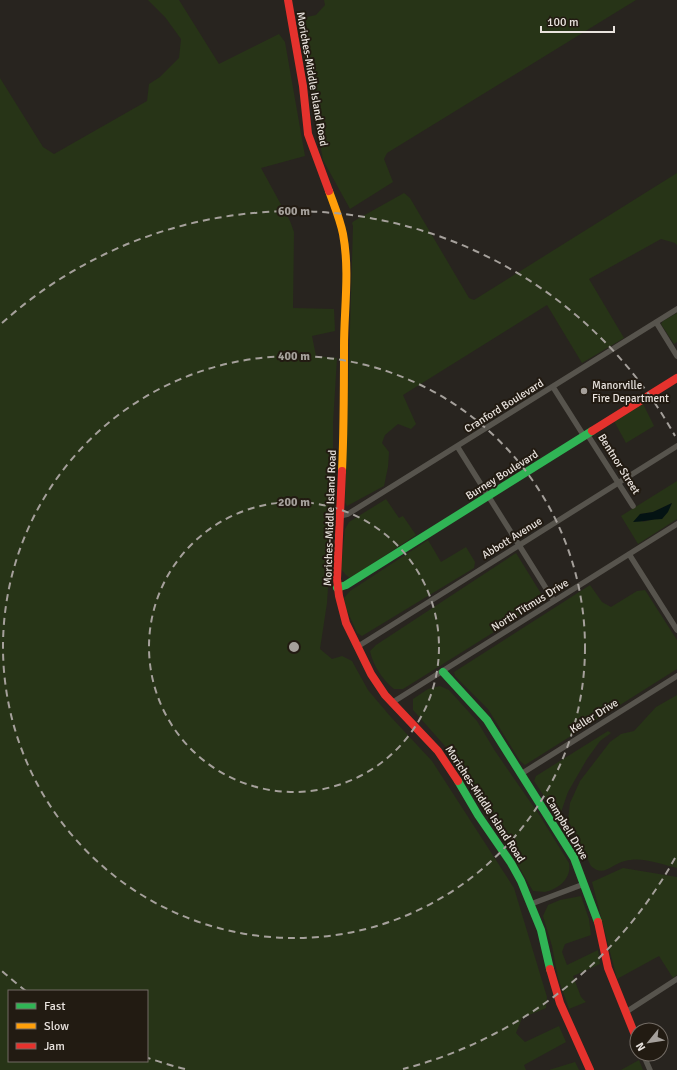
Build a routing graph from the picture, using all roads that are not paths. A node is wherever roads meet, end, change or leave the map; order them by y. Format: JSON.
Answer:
{"nodes":[{"id":1,"x":288,"y":0,"type":"edge"},
{"id":2,"x":677,"y":309,"type":"edge"},
{"id":3,"x":656,"y":322,"type":"junction"},
{"id":4,"x":677,"y":356,"type":"edge"},
{"id":5,"x":677,"y":378,"type":"edge"},
{"id":6,"x":553,"y":386,"type":"junction"},
{"id":7,"x":586,"y":435,"type":"junction"},
{"id":8,"x":457,"y":446,"type":"junction"},
{"id":9,"x":677,"y":446,"type":"edge"},
{"id":10,"x":618,"y":483,"type":"junction"},
{"id":11,"x":489,"y":496,"type":"junction"},
{"id":12,"x":633,"y":506,"type":"dead end"},
{"id":13,"x":340,"y":516,"type":"junction"},
{"id":14,"x":677,"y":524,"type":"edge"},
{"id":15,"x":519,"y":544,"type":"junction"},
{"id":16,"x":630,"y":554,"type":"junction"},
{"id":17,"x":337,"y":588,"type":"junction"},
{"id":18,"x":554,"y":601,"type":"junction"},
{"id":19,"x":677,"y":630,"type":"edge"},
{"id":20,"x":357,"y":647,"type":"junction"},
{"id":21,"x":443,"y":672,"type":"junction"},
{"id":22,"x":677,"y":676,"type":"edge"},
{"id":23,"x":393,"y":702,"type":"junction"},
{"id":24,"x":521,"y":774,"type":"junction"},
{"id":25,"x":584,"y":884,"type":"junction"},
{"id":26,"x":531,"y":904,"type":"junction"},
{"id":27,"x":677,"y":979,"type":"edge"},
{"id":28,"x":626,"y":1012,"type":"junction"},
{"id":29,"x":630,"y":1022,"type":"edge"},
{"id":30,"x":590,"y":1070,"type":"edge"}],
"edges":[{"from":1,"to":13,"type":"main road","name":"Moriches-Middle Island Road"},
{"from":2,"to":3,"type":"street","name":"Cranford Boulevard"},
{"from":3,"to":4,"type":"street"},
{"from":3,"to":6,"type":"street","name":"Cranford Boulevard"},
{"from":5,"to":7,"type":"main road","name":"Burney Boulevard"},
{"from":6,"to":7,"type":"street","name":"Bentnor Street"},
{"from":6,"to":8,"type":"street","name":"Cranford Boulevard"},
{"from":7,"to":10,"type":"street","name":"Bentnor Street"},
{"from":7,"to":11,"type":"main road","name":"Burney Boulevard"},
{"from":8,"to":11,"type":"street"},
{"from":8,"to":13,"type":"street","name":"Cranford Boulevard"},
{"from":9,"to":10,"type":"street","name":"Abbott Avenue"},
{"from":10,"to":12,"type":"street","name":"Bentnor Street"},
{"from":10,"to":15,"type":"street","name":"Abbott Avenue"},
{"from":11,"to":15,"type":"street"},
{"from":11,"to":17,"type":"main road","name":"Burney Boulevard"},
{"from":13,"to":17,"type":"main road","name":"Moriches-Middle Island Road"},
{"from":14,"to":16,"type":"street","name":"North Titmus Drive"},
{"from":15,"to":18,"type":"street"},
{"from":15,"to":20,"type":"street","name":"Abbott Avenue"},
{"from":16,"to":18,"type":"street","name":"North Titmus Drive"},
{"from":16,"to":19,"type":"street"},
{"from":17,"to":20,"type":"main road","name":"Moriches-Middle Island Road"},
{"from":18,"to":21,"type":"street","name":"North Titmus Drive"},
{"from":20,"to":23,"type":"main road","name":"Moriches-Middle Island Road"},
{"from":21,"to":23,"type":"street","name":"North Titmus Drive"},
{"from":21,"to":24,"type":"main road","name":"Campbell Drive"},
{"from":22,"to":24,"type":"street","name":"Keller Drive"},
{"from":23,"to":26,"type":"main road","name":"Moriches-Middle Island Road"},
{"from":24,"to":25,"type":"main road","name":"Campbell Drive"},
{"from":25,"to":26,"type":"street"},
{"from":25,"to":28,"type":"main road","name":"Campbell Drive"},
{"from":26,"to":30,"type":"main road","name":"Moriches-Middle Island Road"},
{"from":27,"to":28,"type":"street"},
{"from":28,"to":29,"type":"main road","name":"Campbell Drive"}]}
